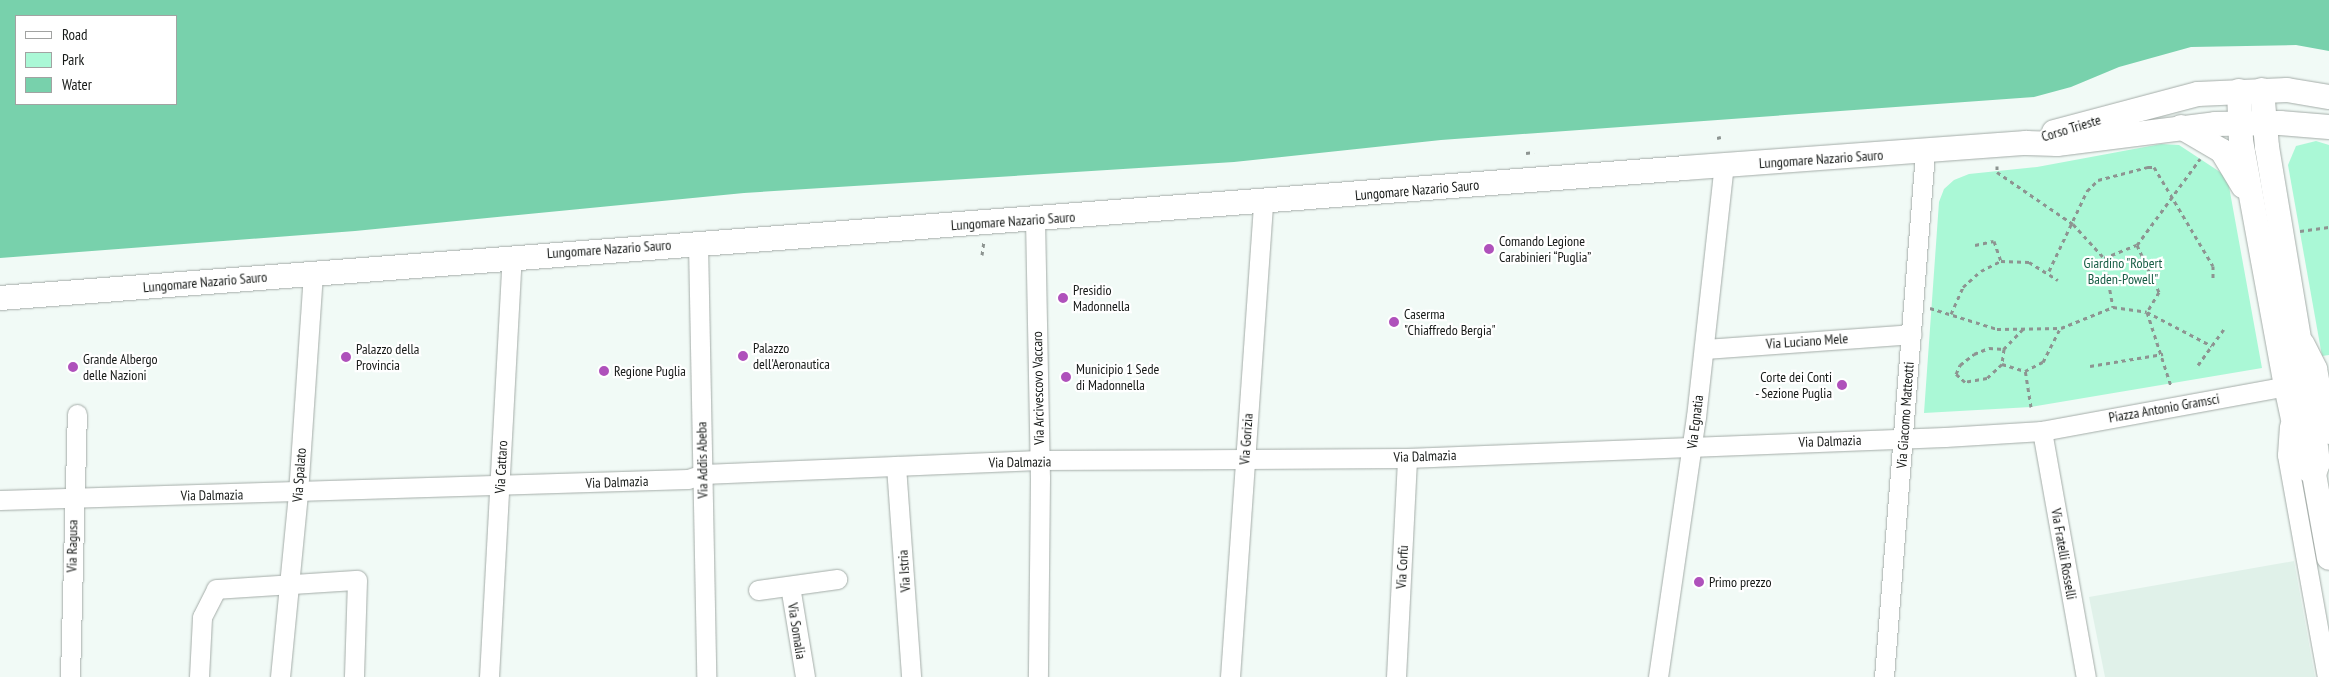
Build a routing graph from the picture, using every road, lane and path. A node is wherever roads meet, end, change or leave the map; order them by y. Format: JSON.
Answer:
{"nodes":[{"id":1,"x":2250,"y":91,"type":"junction"},
{"id":2,"x":2329,"y":97,"type":"edge"},
{"id":3,"x":2240,"y":122,"type":"junction"},
{"id":4,"x":2265,"y":123,"type":"junction"},
{"id":5,"x":2181,"y":127,"type":"junction"},
{"id":6,"x":2329,"y":128,"type":"edge"},
{"id":7,"x":2026,"y":143,"type":"junction"},
{"id":8,"x":1534,"y":152,"type":"dead end"},
{"id":9,"x":1925,"y":152,"type":"junction"},
{"id":10,"x":1526,"y":153,"type":"dead end"},
{"id":11,"x":2204,"y":155,"type":"dead end"},
{"id":12,"x":1724,"y":165,"type":"junction"},
{"id":13,"x":1997,"y":166,"type":"dead end"},
{"id":14,"x":2276,"y":188,"type":"junction"},
{"id":15,"x":2171,"y":197,"type":"junction"},
{"id":16,"x":1263,"y":201,"type":"junction"},
{"id":17,"x":2252,"y":205,"type":"junction"},
{"id":18,"x":1035,"y":219,"type":"junction"},
{"id":19,"x":2073,"y":224,"type":"junction"},
{"id":20,"x":2329,"y":227,"type":"edge"},
{"id":21,"x":2283,"y":233,"type":"junction"},
{"id":22,"x":984,"y":241,"type":"dead end"},
{"id":23,"x":698,"y":242,"type":"junction"},
{"id":24,"x":1975,"y":245,"type":"dead end"},
{"id":25,"x":2137,"y":245,"type":"junction"},
{"id":26,"x":982,"y":255,"type":"dead end"},
{"id":27,"x":512,"y":257,"type":"junction"},
{"id":28,"x":2104,"y":258,"type":"junction"},
{"id":29,"x":2001,"y":261,"type":"junction"},
{"id":30,"x":2049,"y":271,"type":"junction"},
{"id":31,"x":313,"y":273,"type":"junction"},
{"id":32,"x":2058,"y":280,"type":"dead end"},
{"id":33,"x":2213,"y":280,"type":"dead end"},
{"id":34,"x":0,"y":298,"type":"edge"},
{"id":35,"x":2113,"y":307,"type":"junction"},
{"id":36,"x":1928,"y":308,"type":"dead end"},
{"id":37,"x":2147,"y":312,"type":"junction"},
{"id":38,"x":1951,"y":314,"type":"junction"},
{"id":39,"x":2023,"y":328,"type":"junction"},
{"id":40,"x":2061,"y":328,"type":"junction"},
{"id":41,"x":2224,"y":330,"type":"dead end"},
{"id":42,"x":2298,"y":331,"type":"junction"},
{"id":43,"x":1911,"y":334,"type":"junction"},
{"id":44,"x":2212,"y":346,"type":"junction"},
{"id":45,"x":2004,"y":348,"type":"junction"},
{"id":46,"x":1704,"y":349,"type":"junction"},
{"id":47,"x":2162,"y":354,"type":"junction"},
{"id":48,"x":2002,"y":364,"type":"junction"},
{"id":49,"x":2090,"y":366,"type":"dead end"},
{"id":50,"x":2198,"y":366,"type":"dead end"},
{"id":51,"x":2025,"y":371,"type":"junction"},
{"id":52,"x":2324,"y":381,"type":"edge"},
{"id":53,"x":2171,"y":386,"type":"dead end"},
{"id":54,"x":2289,"y":397,"type":"junction"},
{"id":55,"x":2031,"y":407,"type":"dead end"},
{"id":56,"x":77,"y":414,"type":"dead end"},
{"id":57,"x":2042,"y":431,"type":"junction"},
{"id":58,"x":2329,"y":434,"type":"edge"},
{"id":59,"x":1903,"y":438,"type":"junction"},
{"id":60,"x":1692,"y":445,"type":"junction"},
{"id":61,"x":1407,"y":458,"type":"junction"},
{"id":62,"x":1040,"y":460,"type":"junction"},
{"id":63,"x":1244,"y":460,"type":"junction"},
{"id":64,"x":896,"y":466,"type":"junction"},
{"id":65,"x":2312,"y":468,"type":"junction"},
{"id":66,"x":703,"y":474,"type":"junction"},
{"id":67,"x":500,"y":486,"type":"junction"},
{"id":68,"x":298,"y":492,"type":"junction"},
{"id":69,"x":72,"y":498,"type":"junction"},
{"id":70,"x":0,"y":500,"type":"edge"},
{"id":71,"x":2329,"y":558,"type":"edge"},
{"id":72,"x":837,"y":579,"type":"dead end"},
{"id":73,"x":289,"y":583,"type":"junction"},
{"id":74,"x":790,"y":586,"type":"junction"},
{"id":75,"x":758,"y":590,"type":"dead end"},
{"id":76,"x":70,"y":677,"type":"edge"},
{"id":77,"x":199,"y":677,"type":"edge"},
{"id":78,"x":280,"y":677,"type":"edge"},
{"id":79,"x":354,"y":677,"type":"edge"},
{"id":80,"x":489,"y":677,"type":"edge"},
{"id":81,"x":706,"y":677,"type":"edge"},
{"id":82,"x":805,"y":677,"type":"edge"},
{"id":83,"x":911,"y":677,"type":"edge"},
{"id":84,"x":1038,"y":677,"type":"edge"},
{"id":85,"x":1230,"y":677,"type":"edge"},
{"id":86,"x":1396,"y":677,"type":"edge"},
{"id":87,"x":1658,"y":677,"type":"edge"},
{"id":88,"x":1884,"y":677,"type":"edge"},
{"id":89,"x":2086,"y":677,"type":"edge"},
{"id":90,"x":2327,"y":677,"type":"edge"}],
"edges":[{"from":1,"to":2,"type":"main road","name":"Corso Trieste"},
{"from":1,"to":3,"type":"main road"},
{"from":1,"to":4,"type":"main road"},
{"from":1,"to":7,"type":"main road","name":"Corso Trieste"},
{"from":3,"to":4,"type":"main road","name":"Corso Trieste"},
{"from":3,"to":5,"type":"main road","name":"Corso Trieste"},
{"from":3,"to":17,"type":"main road"},
{"from":4,"to":6,"type":"main road","name":"Corso Trieste"},
{"from":4,"to":14,"type":"main road"},
{"from":5,"to":7,"type":"main road","name":"Corso Trieste"},
{"from":5,"to":17,"type":"main road"},
{"from":6,"to":14,"type":"main road"},
{"from":7,"to":9,"type":"main road","name":"Lungomare Nazario Sauro"},
{"from":8,"to":10,"type":"path"},
{"from":9,"to":12,"type":"main road","name":"Lungomare Nazario Sauro"},
{"from":9,"to":43,"type":"street","name":"Via Giacomo Matteotti"},
{"from":11,"to":15,"type":"path"},
{"from":12,"to":16,"type":"main road","name":"Lungomare Nazario Sauro"},
{"from":12,"to":46,"type":"street","name":"Via Egnatia"},
{"from":13,"to":19,"type":"path"},
{"from":14,"to":21,"type":"main road"},
{"from":15,"to":19,"type":"path"},
{"from":15,"to":25,"type":"path"},
{"from":15,"to":33,"type":"path"},
{"from":16,"to":18,"type":"main road","name":"Lungomare Nazario Sauro"},
{"from":16,"to":63,"type":"street","name":"Via Gorizia"},
{"from":17,"to":54,"type":"main road"},
{"from":18,"to":23,"type":"main road","name":"Lungomare Nazario Sauro"},
{"from":18,"to":62,"type":"street","name":"Via Arcivescovo Vaccaro"},
{"from":19,"to":28,"type":"path"},
{"from":19,"to":30,"type":"path"},
{"from":20,"to":21,"type":"path"},
{"from":21,"to":42,"type":"main road"},
{"from":22,"to":26,"type":"path"},
{"from":23,"to":27,"type":"main road","name":"Lungomare Nazario Sauro"},
{"from":23,"to":66,"type":"street","name":"Via Addis Abeba"},
{"from":24,"to":29,"type":"path"},
{"from":25,"to":28,"type":"path"},
{"from":25,"to":37,"type":"path"},
{"from":27,"to":31,"type":"main road","name":"Lungomare Nazario Sauro"},
{"from":27,"to":67,"type":"street","name":"Via Cattaro"},
{"from":28,"to":35,"type":"path"},
{"from":29,"to":30,"type":"path"},
{"from":29,"to":38,"type":"path"},
{"from":30,"to":32,"type":"path"},
{"from":31,"to":34,"type":"main road","name":"Lungomare Nazario Sauro"},
{"from":31,"to":68,"type":"street","name":"Via Spalato"},
{"from":35,"to":37,"type":"path"},
{"from":35,"to":40,"type":"path"},
{"from":36,"to":38,"type":"path"},
{"from":37,"to":44,"type":"path"},
{"from":37,"to":47,"type":"path"},
{"from":38,"to":39,"type":"path"},
{"from":39,"to":40,"type":"path"},
{"from":39,"to":45,"type":"path"},
{"from":40,"to":51,"type":"path"},
{"from":41,"to":44,"type":"path"},
{"from":42,"to":52,"type":"street"},
{"from":42,"to":65,"type":"main road"},
{"from":43,"to":46,"type":"street","name":"Via Luciano Mele"},
{"from":43,"to":59,"type":"street","name":"Via Giacomo Matteotti"},
{"from":44,"to":50,"type":"path"},
{"from":45,"to":48,"type":"path"},
{"from":45,"to":48,"type":"path"},
{"from":46,"to":60,"type":"street","name":"Via Egnatia"},
{"from":47,"to":49,"type":"path"},
{"from":47,"to":53,"type":"path"},
{"from":48,"to":51,"type":"path"},
{"from":51,"to":55,"type":"path"},
{"from":52,"to":58,"type":"street"},
{"from":54,"to":57,"type":"street","name":"Piazza Antonio Gramsci"},
{"from":54,"to":65,"type":"main road"},
{"from":54,"to":90,"type":"street"},
{"from":56,"to":69,"type":"street","name":"Via Ragusa"},
{"from":57,"to":59,"type":"street","name":"Via Dalmazia"},
{"from":57,"to":89,"type":"street","name":"Via Fratelli Rosselli"},
{"from":59,"to":60,"type":"street","name":"Via Dalmazia"},
{"from":59,"to":88,"type":"street","name":"Via Giacomo Matteotti"},
{"from":60,"to":61,"type":"street","name":"Via Dalmazia"},
{"from":60,"to":87,"type":"street","name":"Via Egnatia"},
{"from":61,"to":63,"type":"street","name":"Via Dalmazia"},
{"from":61,"to":86,"type":"street","name":"Via Corfù"},
{"from":62,"to":63,"type":"street","name":"Via Dalmazia"},
{"from":62,"to":64,"type":"street","name":"Via Dalmazia"},
{"from":62,"to":84,"type":"street","name":"Via Arcivescovo Vaccaro"},
{"from":63,"to":85,"type":"street","name":"Via Gorizia"},
{"from":64,"to":66,"type":"street","name":"Via Dalmazia"},
{"from":64,"to":83,"type":"street","name":"Via Istria"},
{"from":65,"to":71,"type":"main road"},
{"from":66,"to":67,"type":"street","name":"Via Dalmazia"},
{"from":66,"to":81,"type":"street","name":"Via Addis Abeba"},
{"from":67,"to":68,"type":"street","name":"Via Dalmazia"},
{"from":67,"to":80,"type":"street","name":"Via Cattaro"},
{"from":68,"to":69,"type":"street","name":"Via Dalmazia"},
{"from":68,"to":73,"type":"street","name":"Via Spalato"},
{"from":69,"to":70,"type":"street","name":"Via Dalmazia"},
{"from":69,"to":76,"type":"street","name":"Via Ragusa"},
{"from":72,"to":74,"type":"street","name":"Via Somalia"},
{"from":73,"to":77,"type":"street"},
{"from":73,"to":78,"type":"street","name":"Via Spalato"},
{"from":73,"to":79,"type":"street"},
{"from":74,"to":75,"type":"street","name":"Via Somalia"},
{"from":74,"to":82,"type":"street","name":"Via Somalia"}]}
